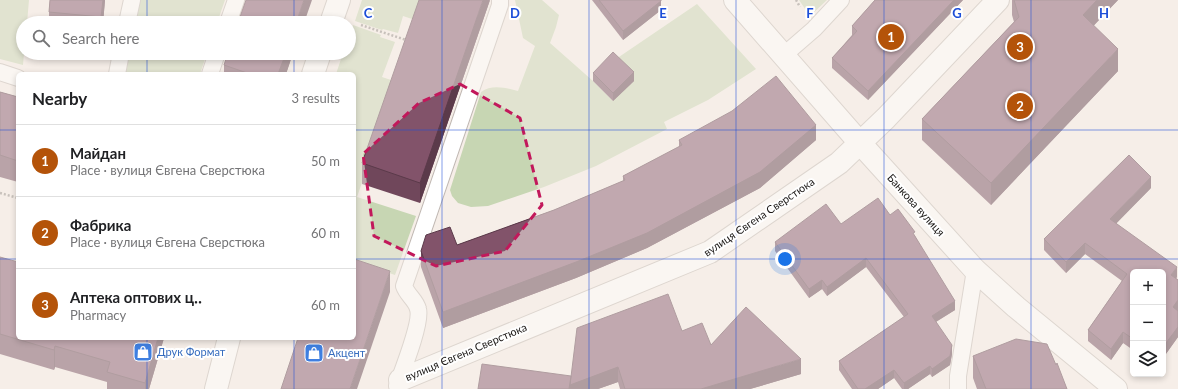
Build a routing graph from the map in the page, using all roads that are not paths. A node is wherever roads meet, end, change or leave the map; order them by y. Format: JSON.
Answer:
{"nodes":[{"id":1,"x":132,"y":0,"type":"edge"},
{"id":2,"x":236,"y":0,"type":"edge"},
{"id":3,"x":339,"y":0,"type":"edge"},
{"id":4,"x":500,"y":0,"type":"edge"},
{"id":5,"x":735,"y":0,"type":"edge"},
{"id":6,"x":841,"y":0,"type":"edge"},
{"id":7,"x":998,"y":0,"type":"edge"},
{"id":8,"x":129,"y":16,"type":"edge"},
{"id":9,"x":230,"y":16,"type":"edge"},
{"id":10,"x":333,"y":16,"type":"edge"},
{"id":11,"x":784,"y":55,"type":"junction"},
{"id":12,"x":120,"y":60,"type":"edge"},
{"id":13,"x":215,"y":60,"type":"edge"},
{"id":14,"x":318,"y":60,"type":"edge"},
{"id":15,"x":0,"y":72,"type":"edge"},
{"id":16,"x":117,"y":72,"type":"edge"},
{"id":17,"x":211,"y":72,"type":"edge"},
{"id":18,"x":314,"y":72,"type":"edge"},
{"id":19,"x":16,"y":77,"type":"edge"},
{"id":20,"x":860,"y":143,"type":"junction"},
{"id":21,"x":975,"y":270,"type":"junction"},
{"id":22,"x":228,"y":340,"type":"edge"},
{"id":23,"x":398,"y":384,"type":"edge"},
{"id":24,"x":216,"y":389,"type":"edge"},
{"id":25,"x":958,"y":389,"type":"edge"},
{"id":26,"x":1116,"y":389,"type":"edge"}],
"edges":[{"from":1,"to":8,"type":"lane"},
{"from":2,"to":9,"type":"lane"},
{"from":3,"to":10,"type":"street"},
{"from":4,"to":23,"type":"lane"},
{"from":5,"to":11,"type":"street","name":"Банкова вулиця"},
{"from":6,"to":11,"type":"lane"},
{"from":7,"to":20,"type":"street","name":"вулиця Євгена Сверстюка"},
{"from":11,"to":20,"type":"street","name":"Банкова вулиця"},
{"from":12,"to":16,"type":"lane"},
{"from":13,"to":17,"type":"lane"},
{"from":14,"to":18,"type":"street"},
{"from":15,"to":19,"type":"lane"},
{"from":20,"to":21,"type":"street","name":"Банкова вулиця"},
{"from":20,"to":23,"type":"street","name":"вулиця Євгена Сверстюка"},
{"from":21,"to":25,"type":"lane"},
{"from":21,"to":26,"type":"street","name":"Банкова вулиця"},
{"from":22,"to":24,"type":"street"}]}
